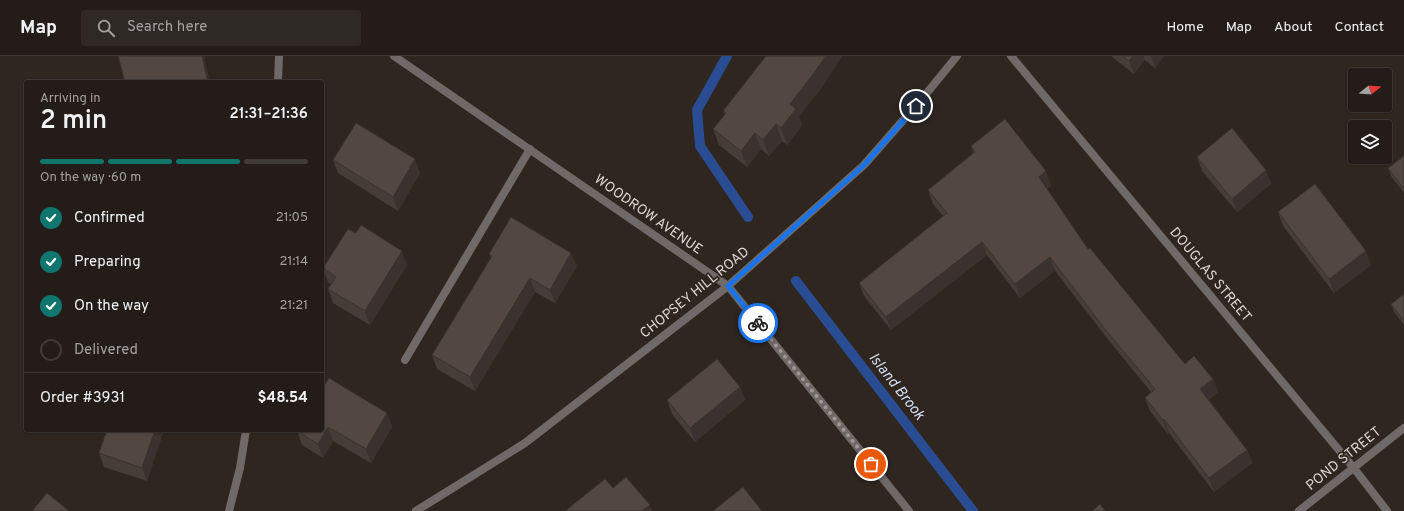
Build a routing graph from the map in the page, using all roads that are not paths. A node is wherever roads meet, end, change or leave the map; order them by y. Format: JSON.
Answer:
{"nodes":[{"id":1,"x":280,"y":56,"type":"edge"},
{"id":2,"x":394,"y":56,"type":"edge"},
{"id":3,"x":957,"y":56,"type":"edge"},
{"id":4,"x":1011,"y":56,"type":"edge"},
{"id":5,"x":278,"y":80,"type":"edge"},
{"id":6,"x":530,"y":150,"type":"junction"},
{"id":7,"x":728,"y":286,"type":"junction"},
{"id":8,"x":405,"y":360,"type":"dead end"},
{"id":9,"x":1404,"y":428,"type":"edge"},
{"id":10,"x":246,"y":432,"type":"edge"},
{"id":11,"x":1353,"y":468,"type":"junction"},
{"id":12,"x":228,"y":511,"type":"edge"},
{"id":13,"x":416,"y":511,"type":"edge"},
{"id":14,"x":909,"y":511,"type":"edge"},
{"id":15,"x":1299,"y":511,"type":"edge"},
{"id":16,"x":1387,"y":511,"type":"edge"}],
"edges":[{"from":1,"to":5,"type":"street"},
{"from":2,"to":6,"type":"street","name":"WOODROW AVENUE"},
{"from":3,"to":7,"type":"street","name":"CHOPSEY HILL ROAD"},
{"from":4,"to":11,"type":"street","name":"DOUGLAS STREET"},
{"from":6,"to":7,"type":"street","name":"WOODROW AVENUE"},
{"from":6,"to":8,"type":"street"},
{"from":7,"to":13,"type":"street","name":"CHOPSEY HILL ROAD"},
{"from":7,"to":14,"type":"street","name":"WOODROW AVENUE"},
{"from":9,"to":11,"type":"street","name":"POND STREET"},
{"from":10,"to":12,"type":"street"},
{"from":11,"to":15,"type":"street","name":"POND STREET"},
{"from":11,"to":16,"type":"street","name":"DOUGLAS STREET"}]}
